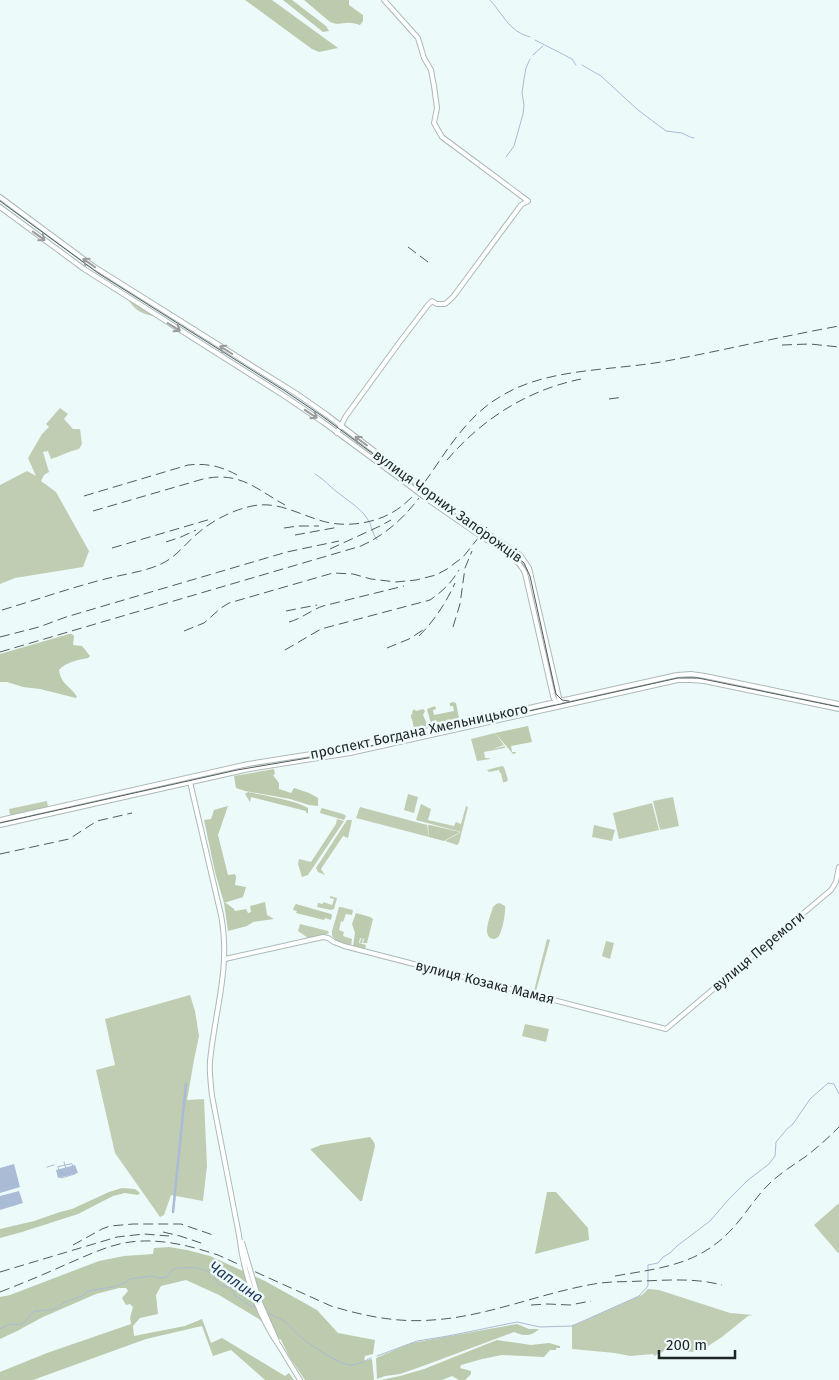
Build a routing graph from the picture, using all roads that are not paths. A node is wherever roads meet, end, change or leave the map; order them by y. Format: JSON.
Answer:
{"nodes":[{"id":1,"x":384,"y":0,"type":"edge"},
{"id":2,"x":0,"y":197,"type":"edge"},
{"id":3,"x":0,"y":207,"type":"edge"},
{"id":4,"x":266,"y":375,"type":"junction"},
{"id":5,"x":261,"y":382,"type":"junction"},
{"id":6,"x":341,"y":426,"type":"junction"},
{"id":7,"x":337,"y":433,"type":"junction"},
{"id":8,"x":550,"y":668,"type":"junction"},
{"id":9,"x":558,"y":701,"type":"junction"},
{"id":10,"x":839,"y":704,"type":"edge"},
{"id":11,"x":559,"y":706,"type":"junction"},
{"id":12,"x":839,"y":709,"type":"edge"},
{"id":13,"x":514,"y":711,"type":"junction"},
{"id":14,"x":516,"y":716,"type":"junction"},
{"id":15,"x":190,"y":780,"type":"junction"},
{"id":16,"x":0,"y":820,"type":"edge"},
{"id":17,"x":0,"y":825,"type":"edge"},
{"id":18,"x":839,"y":867,"type":"edge"},
{"id":19,"x":225,"y":959,"type":"junction"},
{"id":20,"x":666,"y":1029,"type":"joint"},
{"id":21,"x":300,"y":1380,"type":"edge"}],
"edges":[{"from":1,"to":6,"type":"main road"},
{"from":4,"to":2,"type":"main road","name":"вулиця Чорних Запорожців","one_way":true},
{"from":3,"to":5,"type":"main road","name":"вулиця Чорних Запорожців","one_way":true},
{"from":4,"to":5,"type":"main road"},
{"from":4,"to":6,"type":"main road","name":"вулиця Чорних Запорожців"},
{"from":5,"to":7,"type":"main road","name":"вулиця Чорних Запорожців","one_way":true},
{"from":6,"to":7,"type":"main road"},
{"from":8,"to":6,"type":"main road","name":"вулиця Чорних Запорожців","one_way":true,"bridge":true},
{"from":7,"to":8,"type":"main road","name":"вулиця Чорних Запорожців","bridge":true},
{"from":8,"to":9,"type":"main road","name":"вулиця Чорних Запорожців"},
{"from":9,"to":10,"type":"main road","name":"проспект Богдана Хмельницького"},
{"from":9,"to":11,"type":"main road","name":"вулиця Чорних Запорожців"},
{"from":9,"to":13,"type":"main road","name":"проспект Богдана Хмельницького"},
{"from":11,"to":12,"type":"main road","name":"проспект Богдана Хмельницького"},
{"from":11,"to":14,"type":"main road","name":"проспект Богдана Хмельницького"},
{"from":13,"to":14,"type":"main road"},
{"from":13,"to":15,"type":"main road","name":"проспект Богдана Хмельницького"},
{"from":14,"to":15,"type":"main road","name":"проспект Богдана Хмельницького"},
{"from":15,"to":16,"type":"main road","name":"проспект Богдана Хмельницького"},
{"from":15,"to":17,"type":"main road","name":"проспект Богдана Хмельницького"},
{"from":15,"to":19,"type":"main road"},
{"from":18,"to":20,"type":"main road","name":"вулиця Перемоги"},
{"from":19,"to":20,"type":"main road","name":"вулиця Козака Мамая"},
{"from":19,"to":21,"type":"main road","bridge":true}]}
